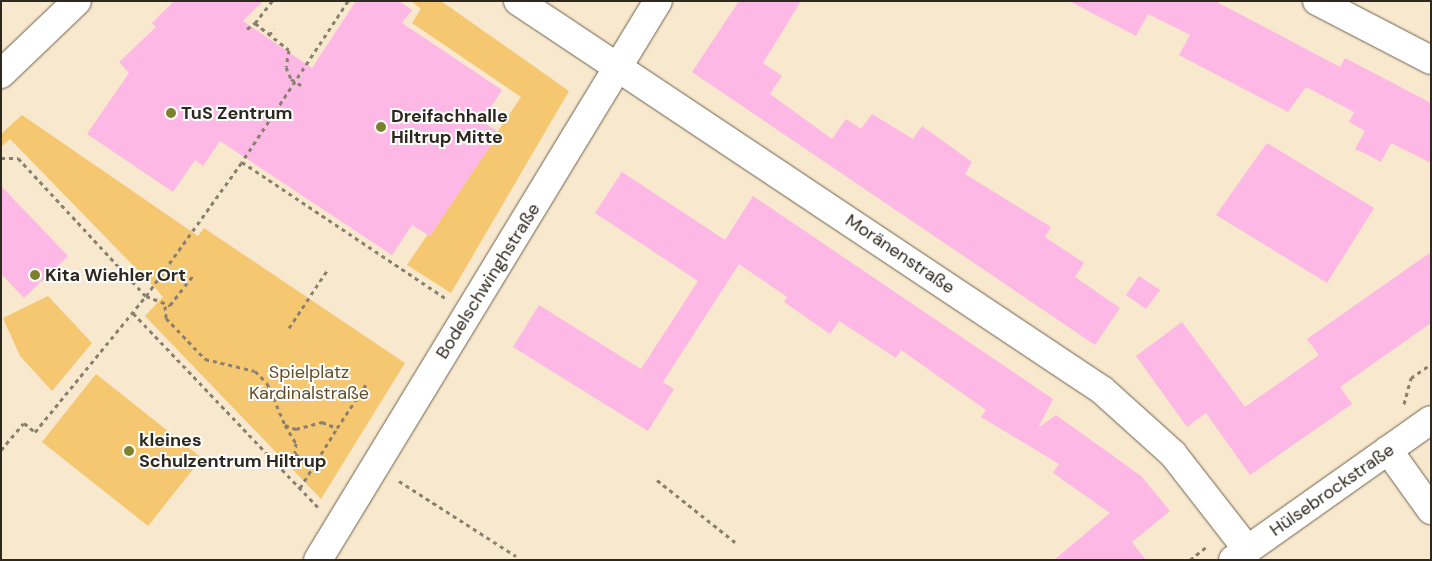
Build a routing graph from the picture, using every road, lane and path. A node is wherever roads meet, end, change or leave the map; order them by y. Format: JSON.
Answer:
{"nodes":[{"id":1,"x":77,"y":1,"type":"edge"},
{"id":2,"x":272,"y":1,"type":"edge"},
{"id":3,"x":348,"y":1,"type":"edge"},
{"id":4,"x":518,"y":1,"type":"edge"},
{"id":5,"x":658,"y":1,"type":"edge"},
{"id":6,"x":1316,"y":1,"type":"edge"},
{"id":7,"x":255,"y":23,"type":"junction"},
{"id":8,"x":247,"y":29,"type":"dead end"},
{"id":9,"x":274,"y":29,"type":"dead end"},
{"id":10,"x":270,"y":35,"type":"junction"},
{"id":11,"x":1431,"y":60,"type":"edge"},
{"id":12,"x":620,"y":67,"type":"junction"},
{"id":13,"x":1,"y":74,"type":"edge"},
{"id":14,"x":295,"y":81,"type":"junction"},
{"id":15,"x":301,"y":85,"type":"dead end"},
{"id":16,"x":1,"y":158,"type":"edge"},
{"id":17,"x":242,"y":162,"type":"junction"},
{"id":18,"x":328,"y":269,"type":"dead end"},
{"id":19,"x":194,"y":274,"type":"dead end"},
{"id":20,"x":146,"y":296,"type":"junction"},
{"id":21,"x":165,"y":306,"type":"junction"},
{"id":22,"x":133,"y":313,"type":"junction"},
{"id":23,"x":468,"y":314,"type":"junction"},
{"id":24,"x":289,"y":328,"type":"dead end"},
{"id":25,"x":367,"y":383,"type":"dead end"},
{"id":26,"x":1431,"y":420,"type":"edge"},
{"id":27,"x":285,"y":425,"type":"junction"},
{"id":28,"x":337,"y":428,"type":"junction"},
{"id":29,"x":1,"y":450,"type":"edge"},
{"id":30,"x":1388,"y":450,"type":"junction"},
{"id":31,"x":311,"y":469,"type":"junction"},
{"id":32,"x":398,"y":480,"type":"dead end"},
{"id":33,"x":657,"y":480,"type":"dead end"},
{"id":34,"x":300,"y":488,"type":"junction"},
{"id":35,"x":1431,"y":510,"type":"edge"},
{"id":36,"x":338,"y":527,"type":"junction"},
{"id":37,"x":735,"y":542,"type":"dead end"},
{"id":38,"x":1240,"y":554,"type":"edge"},
{"id":39,"x":516,"y":556,"type":"dead end"},
{"id":40,"x":318,"y":560,"type":"edge"}],
"edges":[{"from":1,"to":13,"type":"street"},
{"from":2,"to":7,"type":"path"},
{"from":3,"to":14,"type":"path"},
{"from":4,"to":12,"type":"street","name":"Moränenstraße"},
{"from":5,"to":12,"type":"street","name":"Bodelschwinghstraße"},
{"from":6,"to":11,"type":"street"},
{"from":7,"to":8,"type":"path"},
{"from":7,"to":10,"type":"path"},
{"from":9,"to":10,"type":"path"},
{"from":10,"to":14,"type":"path"},
{"from":12,"to":23,"type":"street","name":"Bodelschwinghstraße"},
{"from":12,"to":38,"type":"street","name":"Moränenstraße"},
{"from":14,"to":15,"type":"path"},
{"from":14,"to":17,"type":"path"},
{"from":16,"to":20,"type":"path"},
{"from":17,"to":20,"type":"path"},
{"from":17,"to":23,"type":"path"},
{"from":18,"to":24,"type":"path"},
{"from":19,"to":21,"type":"path"},
{"from":20,"to":21,"type":"path"},
{"from":20,"to":22,"type":"path"},
{"from":21,"to":27,"type":"path"},
{"from":22,"to":29,"type":"path"},
{"from":22,"to":34,"type":"path"},
{"from":23,"to":36,"type":"street","name":"Bodelschwinghstraße"},
{"from":25,"to":28,"type":"path"},
{"from":26,"to":30,"type":"street","name":"Hülsebrockstraße"},
{"from":27,"to":28,"type":"path"},
{"from":27,"to":31,"type":"path"},
{"from":28,"to":31,"type":"path"},
{"from":30,"to":35,"type":"street"},
{"from":30,"to":38,"type":"street","name":"Hülsebrockstraße"},
{"from":31,"to":34,"type":"path"},
{"from":32,"to":39,"type":"path"},
{"from":33,"to":37,"type":"path"},
{"from":34,"to":36,"type":"path"},
{"from":36,"to":40,"type":"street","name":"Bodelschwinghstraße"}]}
